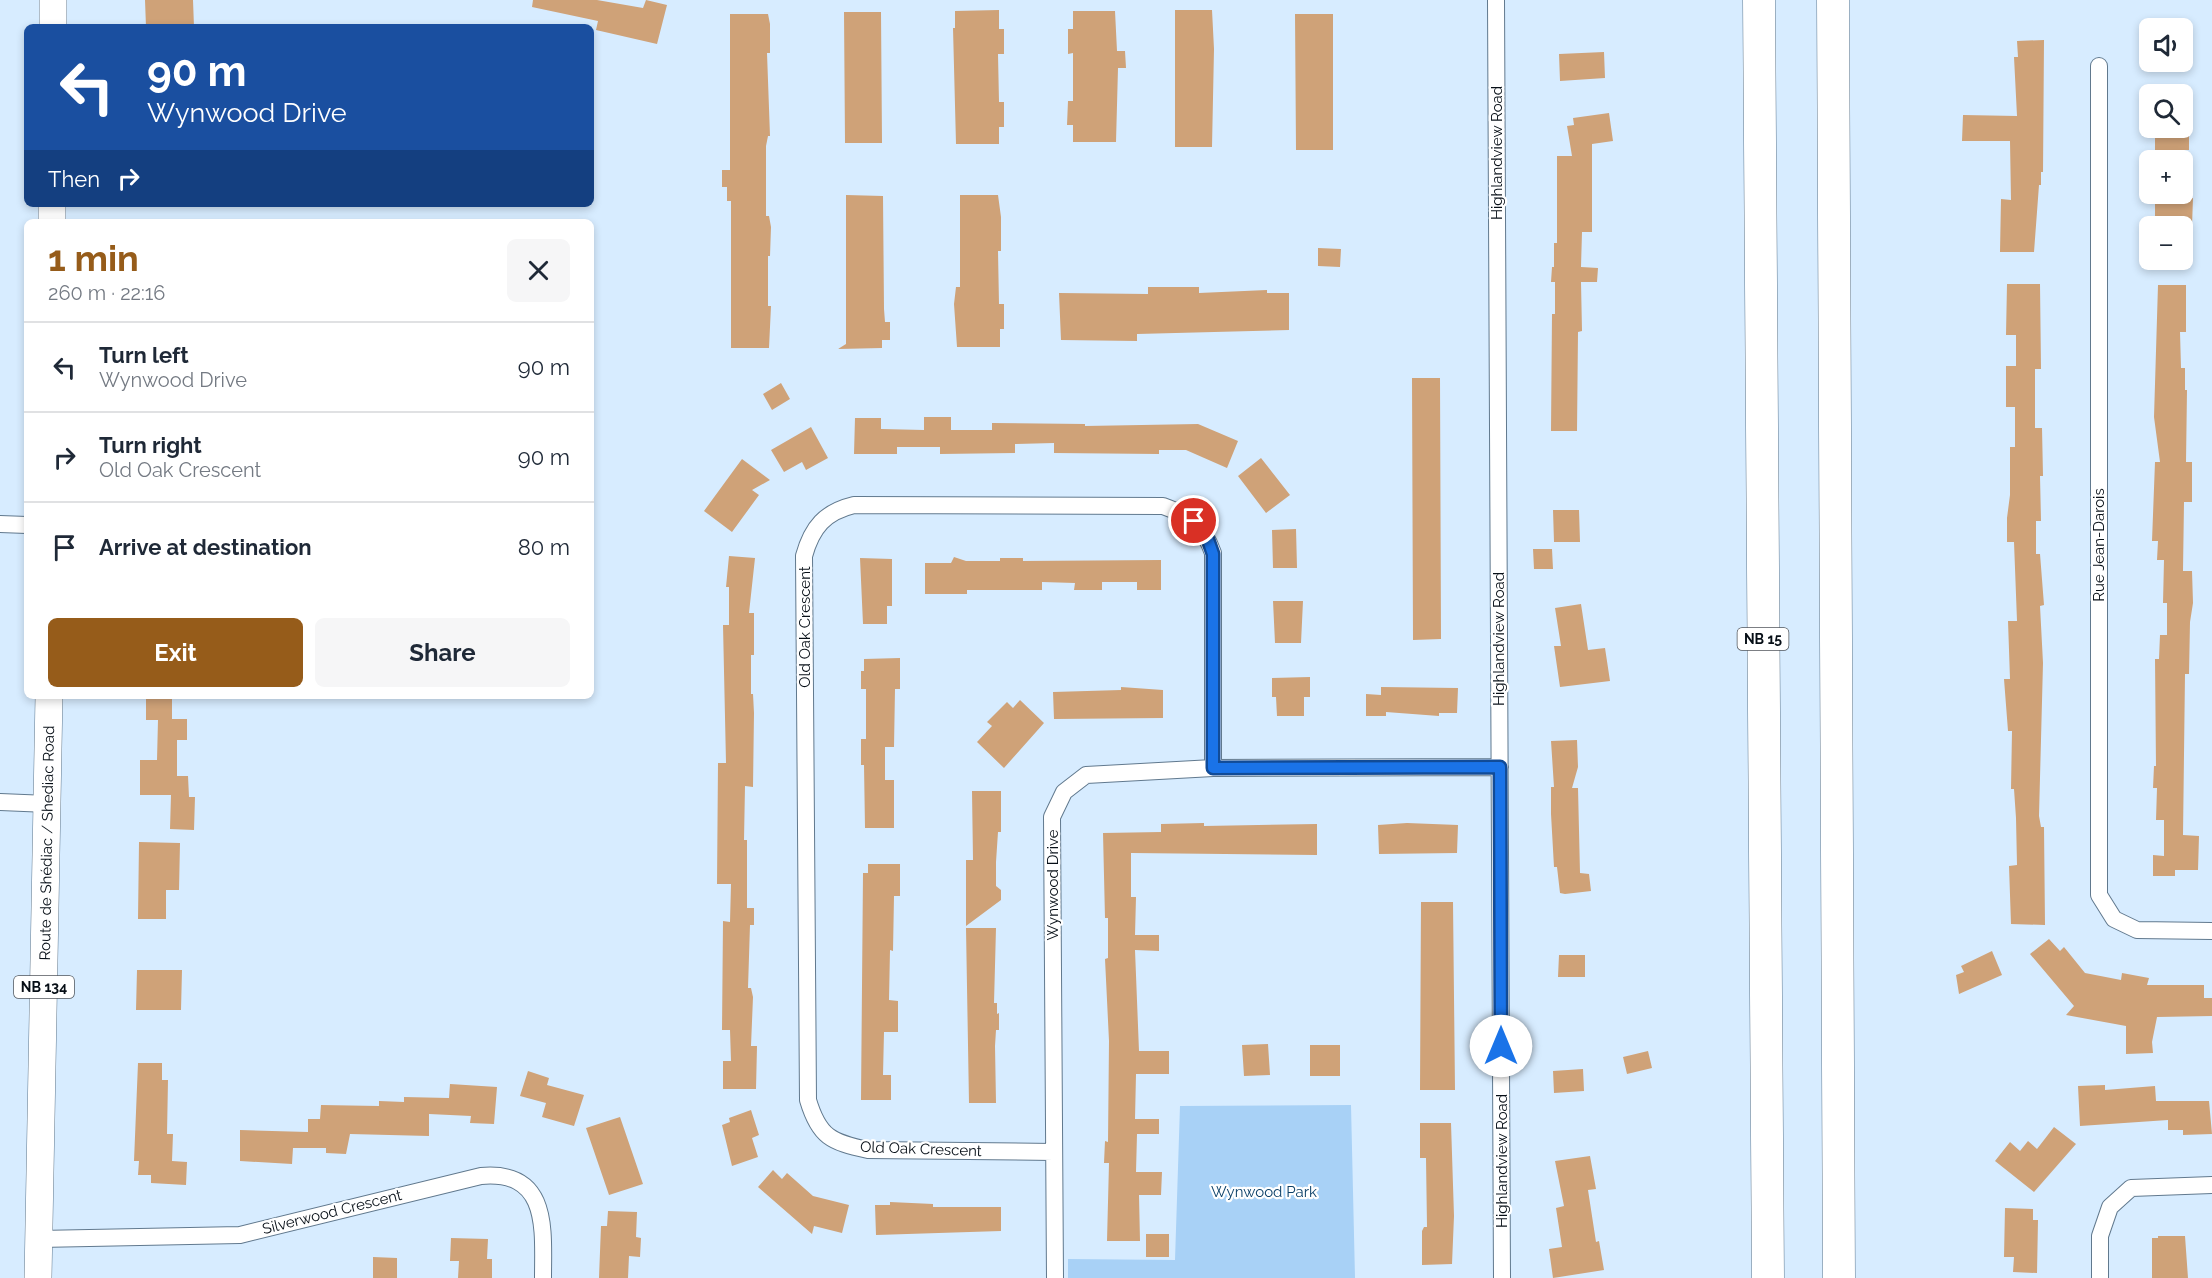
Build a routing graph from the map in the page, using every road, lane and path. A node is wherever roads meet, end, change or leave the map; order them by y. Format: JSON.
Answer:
{"nodes":[{"id":1,"x":53,"y":0,"type":"edge"},
{"id":2,"x":1496,"y":0,"type":"edge"},
{"id":3,"x":1759,"y":0,"type":"edge"},
{"id":4,"x":1833,"y":0,"type":"edge"},
{"id":5,"x":52,"y":24,"type":"edge"},
{"id":6,"x":2099,"y":66,"type":"dead end"},
{"id":7,"x":0,"y":524,"type":"edge"},
{"id":8,"x":24,"y":525,"type":"edge"},
{"id":9,"x":49,"y":699,"type":"edge"},
{"id":10,"x":1500,"y":767,"type":"junction"},
{"id":11,"x":1213,"y":768,"type":"junction"},
{"id":12,"x":0,"y":802,"type":"edge"},
{"id":13,"x":48,"y":804,"type":"junction"},
{"id":14,"x":2212,"y":931,"type":"edge"},
{"id":15,"x":1054,"y":1152,"type":"junction"},
{"id":16,"x":2212,"y":1185,"type":"edge"},
{"id":17,"x":39,"y":1239,"type":"junction"},
{"id":18,"x":38,"y":1278,"type":"edge"},
{"id":19,"x":543,"y":1278,"type":"edge"},
{"id":20,"x":1055,"y":1278,"type":"edge"},
{"id":21,"x":1502,"y":1278,"type":"edge"},
{"id":22,"x":1767,"y":1278,"type":"edge"},
{"id":23,"x":1839,"y":1278,"type":"edge"},
{"id":24,"x":2100,"y":1278,"type":"edge"}],
"edges":[{"from":1,"to":5,"type":"main road"},
{"from":2,"to":10,"type":"street","name":"Highlandview Road"},
{"from":3,"to":22,"type":"highway","number":"NB 15"},
{"from":4,"to":23,"type":"highway"},
{"from":6,"to":14,"type":"street","name":"Rue Jean-Darois"},
{"from":7,"to":8,"type":"street"},
{"from":9,"to":13,"type":"main road","name":"Route de Shédiac / Shediac Road","number":"NB 134"},
{"from":10,"to":11,"type":"street","name":"Wynwood Drive"},
{"from":10,"to":21,"type":"street","name":"Highlandview Road"},
{"from":11,"to":15,"type":"street","name":"Wynwood Drive"},
{"from":11,"to":15,"type":"street","name":"Old Oak Crescent"},
{"from":12,"to":13,"type":"street"},
{"from":13,"to":17,"type":"main road","name":"Route de Shédiac / Shediac Road","number":"NB 134"},
{"from":15,"to":20,"type":"street","name":"Wynwood Drive"},
{"from":16,"to":24,"type":"street"},
{"from":17,"to":18,"type":"main road","name":"Route de Shédiac / Shediac Road","number":"NB 134"},
{"from":17,"to":19,"type":"street","name":"Silverwood Crescent"}]}
